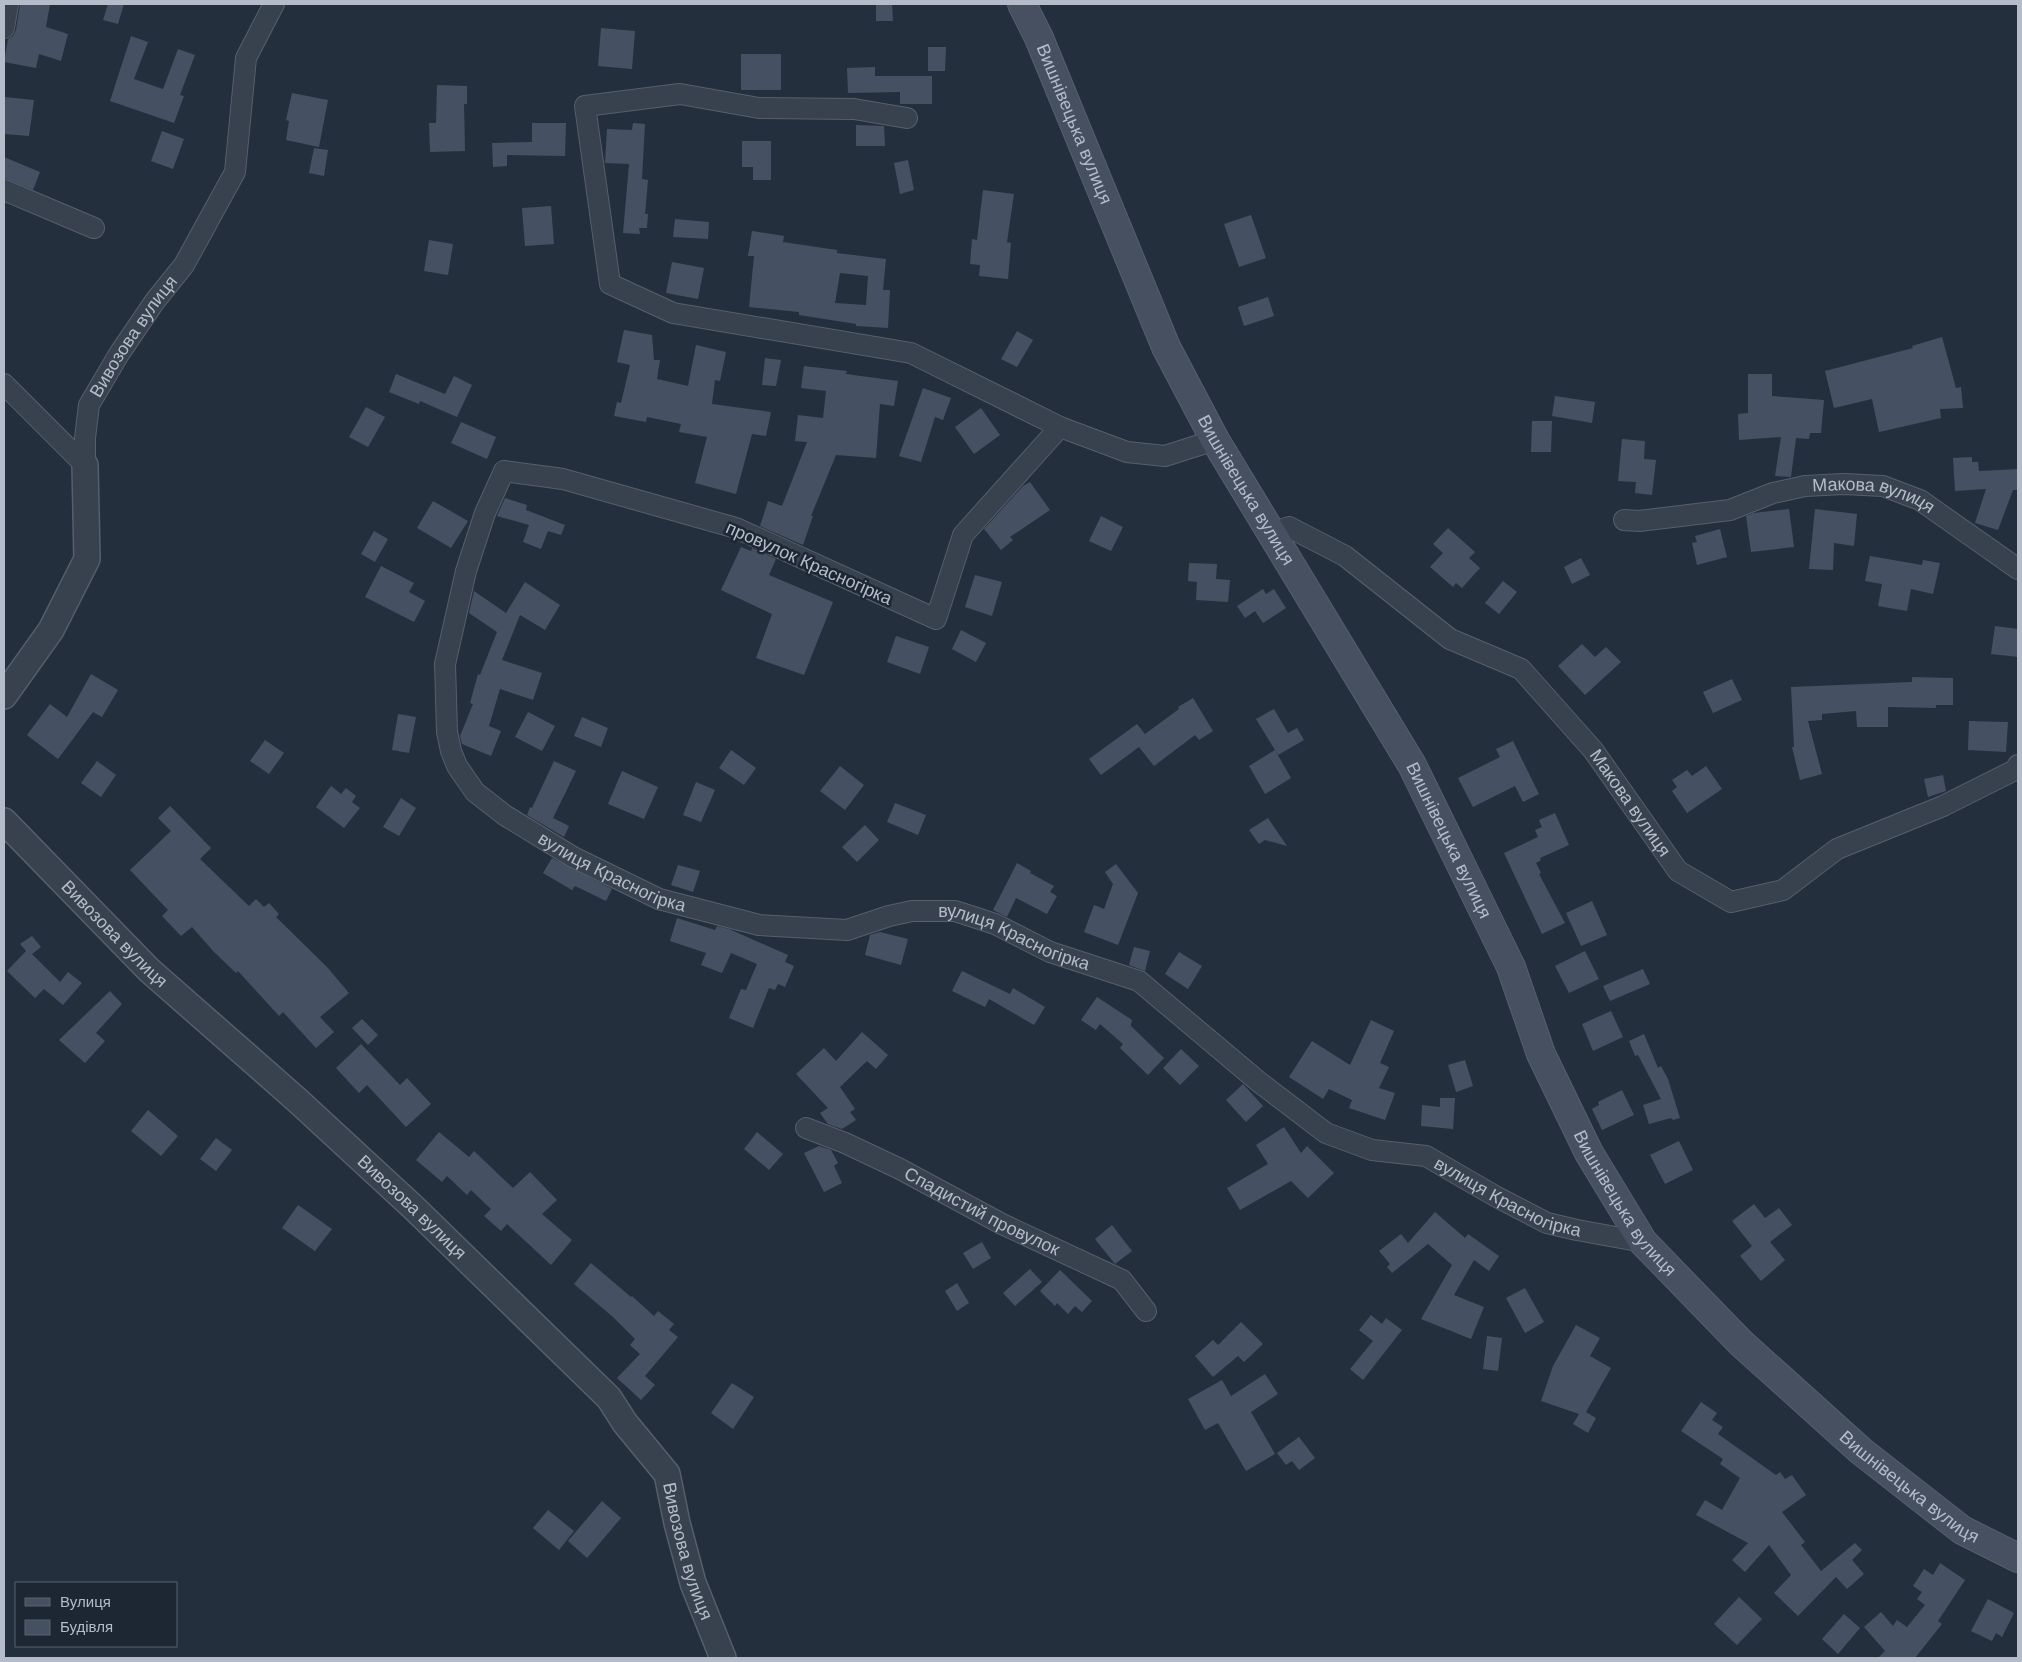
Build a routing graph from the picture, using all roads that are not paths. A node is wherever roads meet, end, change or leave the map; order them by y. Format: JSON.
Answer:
{"nodes":[{"id":1,"x":8,"y":4,"type":"edge"},
{"id":2,"x":274,"y":4,"type":"edge"},
{"id":3,"x":1022,"y":4,"type":"edge"},
{"id":4,"x":4,"y":28,"type":"edge"},
{"id":5,"x":907,"y":118,"type":"dead end"},
{"id":6,"x":4,"y":190,"type":"edge"},
{"id":7,"x":94,"y":228,"type":"dead end"},
{"id":8,"x":4,"y":384,"type":"edge"},
{"id":9,"x":1060,"y":427,"type":"junction"},
{"id":10,"x":1215,"y":440,"type":"junction"},
{"id":11,"x":85,"y":465,"type":"junction"},
{"id":12,"x":1624,"y":520,"type":"dead end"},
{"id":13,"x":1272,"y":533,"type":"junction"},
{"id":14,"x":2018,"y":569,"type":"edge"},
{"id":15,"x":445,"y":664,"type":"joint"},
{"id":16,"x":4,"y":696,"type":"edge"},
{"id":17,"x":2018,"y":765,"type":"edge"},
{"id":18,"x":4,"y":821,"type":"edge"},
{"id":19,"x":806,"y":1128,"type":"dead end"},
{"id":20,"x":1643,"y":1242,"type":"junction"},
{"id":21,"x":1146,"y":1311,"type":"dead end"},
{"id":22,"x":2018,"y":1558,"type":"edge"},
{"id":23,"x":723,"y":1658,"type":"edge"}],
"edges":[{"from":1,"to":4,"type":"street"},
{"from":2,"to":11,"type":"street","name":"Вивозова вулиця"},
{"from":3,"to":10,"type":"main road","name":"Вишнівецька вулиця"},
{"from":5,"to":9,"type":"street"},
{"from":6,"to":7,"type":"street"},
{"from":8,"to":11,"type":"street"},
{"from":9,"to":10,"type":"street"},
{"from":9,"to":15,"type":"street","name":"провулок Красногірка"},
{"from":10,"to":13,"type":"main road","name":"Вишнівецька вулиця"},
{"from":11,"to":16,"type":"street","name":"Вивозова вулиця"},
{"from":12,"to":14,"type":"street","name":"Макова вулиця"},
{"from":13,"to":17,"type":"street","name":"Макова вулиця"},
{"from":13,"to":20,"type":"main road","name":"Вишнівецька вулиця"},
{"from":15,"to":20,"type":"street","name":"вулиця Красногірка"},
{"from":18,"to":23,"type":"street","name":"Вивозова вулиця"},
{"from":19,"to":21,"type":"street","name":"Спадистий провулок"},
{"from":20,"to":22,"type":"main road","name":"Вишнівецька вулиця"}]}
